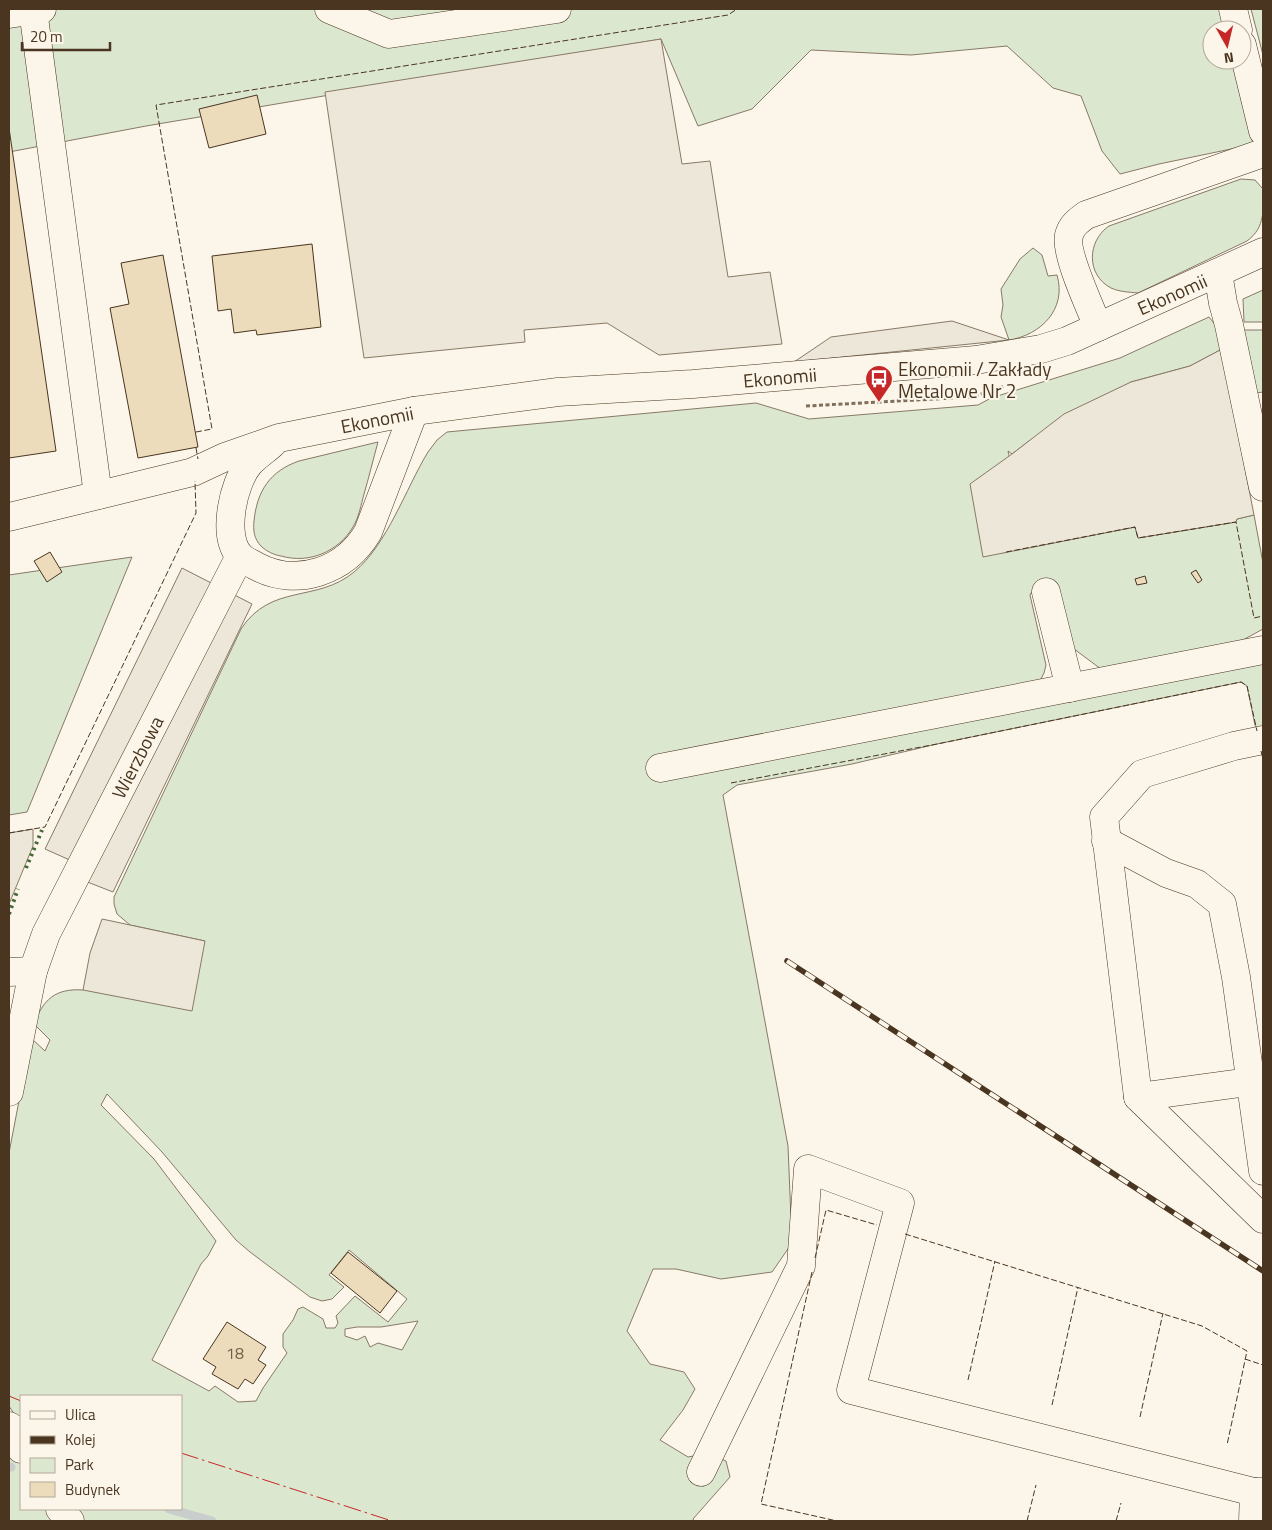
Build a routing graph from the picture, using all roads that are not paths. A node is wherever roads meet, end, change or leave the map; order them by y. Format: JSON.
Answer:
{"nodes":[{"id":1,"x":329,"y":9,"type":"edge"},
{"id":2,"x":557,"y":9,"type":"edge"},
{"id":3,"x":28,"y":11,"type":"edge"},
{"id":4,"x":385,"y":21,"type":"edge"},
{"id":5,"x":1248,"y":70,"type":"edge"},
{"id":6,"x":1263,"y":131,"type":"edge"},
{"id":7,"x":1263,"y":154,"type":"edge"},
{"id":8,"x":1263,"y":252,"type":"edge"},
{"id":9,"x":1218,"y":273,"type":"junction"},
{"id":10,"x":1098,"y":327,"type":"junction"},
{"id":11,"x":414,"y":412,"type":"junction"},
{"id":12,"x":278,"y":438,"type":"junction"},
{"id":13,"x":1263,"y":486,"type":"edge"},
{"id":14,"x":98,"y":496,"type":"junction"},
{"id":15,"x":9,"y":516,"type":"edge"},
{"id":16,"x":240,"y":556,"type":"junction"},
{"id":17,"x":1046,"y":592,"type":"dead end"},
{"id":18,"x":1263,"y":650,"type":"edge"},
{"id":19,"x":1070,"y":688,"type":"junction"},
{"id":20,"x":1263,"y":740,"type":"edge"},
{"id":21,"x":660,"y":768,"type":"dead end"},
{"id":22,"x":1106,"y":841,"type":"junction"},
{"id":23,"x":21,"y":971,"type":"edge"},
{"id":24,"x":1257,"y":1081,"type":"edge"},
{"id":25,"x":9,"y":1092,"type":"edge"},
{"id":26,"x":1138,"y":1097,"type":"junction"},
{"id":27,"x":1263,"y":1171,"type":"edge"},
{"id":28,"x":1263,"y":1218,"type":"edge"},
{"id":29,"x":9,"y":1426,"type":"edge"},
{"id":30,"x":20,"y":1447,"type":"edge"},
{"id":31,"x":702,"y":1472,"type":"dead end"},
{"id":32,"x":1258,"y":1492,"type":"edge"},
{"id":33,"x":61,"y":1510,"type":"edge"},
{"id":34,"x":70,"y":1521,"type":"edge"},
{"id":35,"x":1253,"y":1521,"type":"edge"}],
"edges":[{"from":1,"to":4,"type":"street"},
{"from":2,"to":4,"type":"street"},
{"from":3,"to":14,"type":"street"},
{"from":5,"to":6,"type":"street"},
{"from":7,"to":10,"type":"street"},
{"from":8,"to":9,"type":"street","name":"Ekonomii"},
{"from":9,"to":10,"type":"street","name":"Ekonomii"},
{"from":9,"to":13,"type":"street"},
{"from":10,"to":11,"type":"street","name":"Ekonomii"},
{"from":11,"to":12,"type":"street","name":"Ekonomii"},
{"from":11,"to":16,"type":"street"},
{"from":12,"to":14,"type":"street","name":"Ekonomii"},
{"from":12,"to":16,"type":"street"},
{"from":14,"to":15,"type":"street","name":"Ekonomii"},
{"from":16,"to":23,"type":"street","name":"Wierzbowa"},
{"from":17,"to":19,"type":"street"},
{"from":18,"to":19,"type":"street"},
{"from":19,"to":21,"type":"street"},
{"from":20,"to":22,"type":"street"},
{"from":22,"to":24,"type":"street"},
{"from":22,"to":26,"type":"street"},
{"from":23,"to":25,"type":"street","name":"Wierzbowa"},
{"from":24,"to":26,"type":"street"},
{"from":24,"to":27,"type":"street"},
{"from":26,"to":28,"type":"street"},
{"from":29,"to":30,"type":"street"},
{"from":31,"to":32,"type":"street"},
{"from":32,"to":35,"type":"street"},
{"from":33,"to":34,"type":"street"}]}
